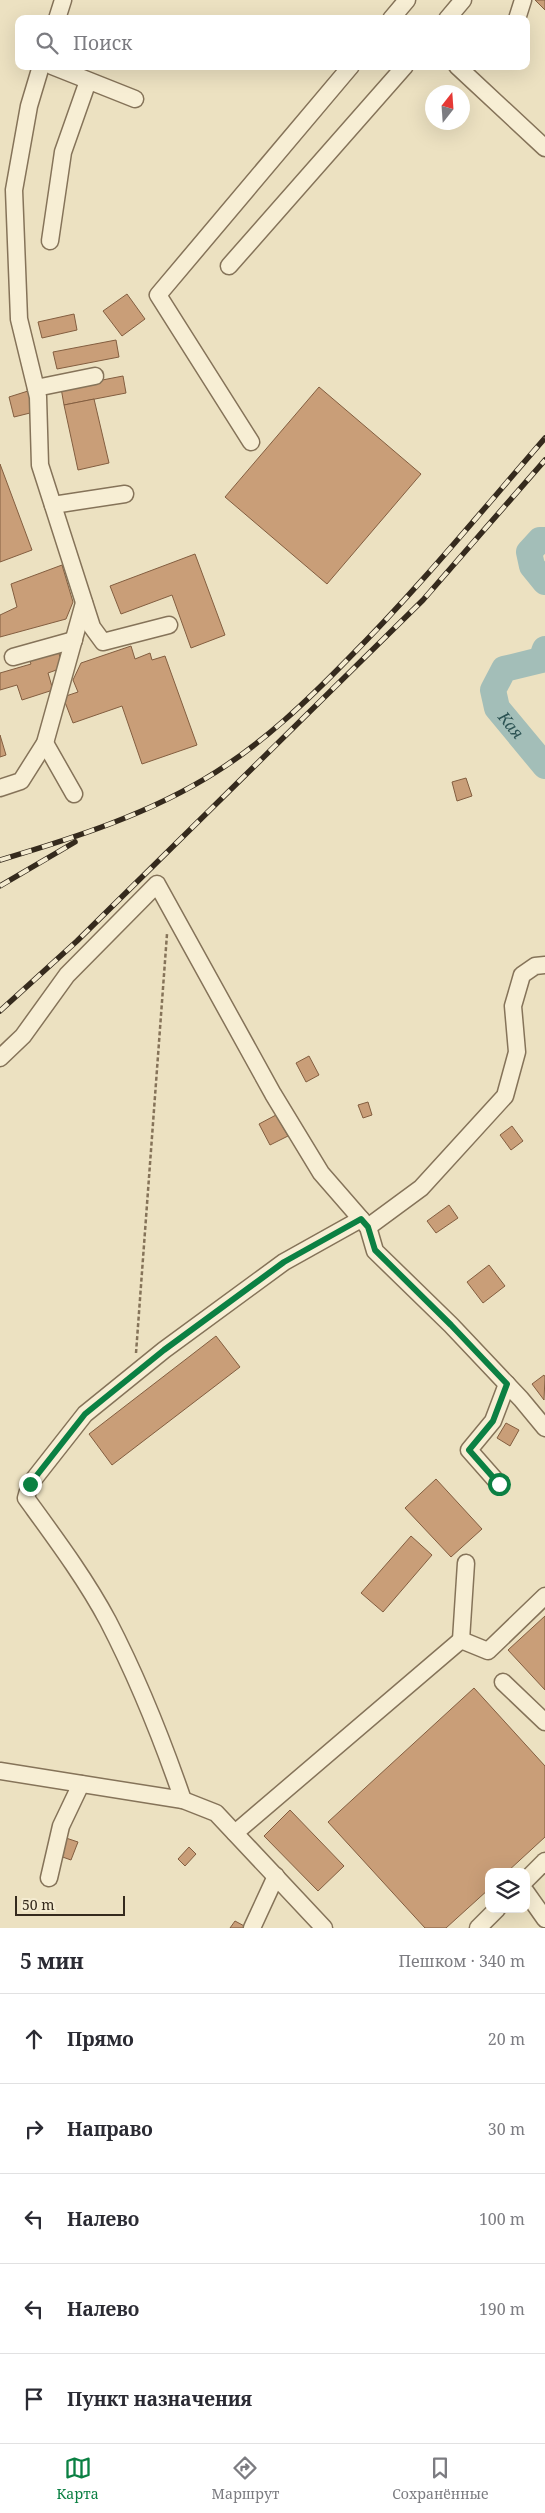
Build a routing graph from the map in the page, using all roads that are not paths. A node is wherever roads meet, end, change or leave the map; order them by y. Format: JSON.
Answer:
{"nodes":[{"id":1,"x":63,"y":0,"type":"edge"},
{"id":2,"x":407,"y":0,"type":"edge"},
{"id":3,"x":463,"y":0,"type":"edge"},
{"id":4,"x":523,"y":0,"type":"edge"},
{"id":5,"x":58,"y":15,"type":"edge"},
{"id":6,"x":394,"y":15,"type":"edge"},
{"id":7,"x":450,"y":15,"type":"edge"},
{"id":8,"x":517,"y":15,"type":"edge"},
{"id":9,"x":41,"y":70,"type":"edge"},
{"id":10,"x":62,"y":70,"type":"edge"},
{"id":11,"x":348,"y":70,"type":"edge"},
{"id":12,"x":401,"y":70,"type":"edge"},
{"id":13,"x":461,"y":70,"type":"edge"},
{"id":14,"x":88,"y":80,"type":"junction"},
{"id":15,"x":135,"y":99,"type":"dead end"},
{"id":16,"x":545,"y":148,"type":"edge"},
{"id":17,"x":50,"y":241,"type":"dead end"},
{"id":18,"x":229,"y":266,"type":"dead end"},
{"id":19,"x":95,"y":376,"type":"dead end"},
{"id":20,"x":36,"y":388,"type":"junction"},
{"id":21,"x":251,"y":442,"type":"dead end"},
{"id":22,"x":125,"y":494,"type":"dead end"},
{"id":23,"x":53,"y":506,"type":"junction"},
{"id":24,"x":84,"y":603,"type":"junction"},
{"id":25,"x":169,"y":625,"type":"dead end"},
{"id":26,"x":74,"y":640,"type":"junction"},
{"id":27,"x":13,"y":657,"type":"dead end"},
{"id":28,"x":45,"y":743,"type":"junction"},
{"id":29,"x":0,"y":788,"type":"edge"},
{"id":30,"x":74,"y":794,"type":"dead end"},
{"id":31,"x":545,"y":965,"type":"edge"},
{"id":32,"x":0,"y":1058,"type":"edge"},
{"id":33,"x":365,"y":1223,"type":"junction"},
{"id":34,"x":507,"y":1384,"type":"junction"},
{"id":35,"x":545,"y":1428,"type":"edge"},
{"id":36,"x":499,"y":1484,"type":"dead end"},
{"id":37,"x":466,"y":1563,"type":"dead end"},
{"id":38,"x":545,"y":1596,"type":"edge"},
{"id":39,"x":462,"y":1640,"type":"junction"},
{"id":40,"x":502,"y":1682,"type":"dead end"},
{"id":41,"x":545,"y":1722,"type":"edge"},
{"id":42,"x":0,"y":1772,"type":"edge"},
{"id":43,"x":81,"y":1784,"type":"junction"},
{"id":44,"x":183,"y":1800,"type":"junction"},
{"id":45,"x":235,"y":1833,"type":"junction"},
{"id":46,"x":545,"y":1861,"type":"edge"},
{"id":47,"x":276,"y":1876,"type":"junction"},
{"id":48,"x":530,"y":1876,"type":"edge"},
{"id":49,"x":49,"y":1878,"type":"dead end"},
{"id":50,"x":530,"y":1898,"type":"edge"},
{"id":51,"x":493,"y":1913,"type":"edge"},
{"id":52,"x":545,"y":1919,"type":"edge"},
{"id":53,"x":252,"y":1928,"type":"edge"},
{"id":54,"x":324,"y":1928,"type":"edge"},
{"id":55,"x":478,"y":1928,"type":"edge"}],
"edges":[{"from":1,"to":5,"type":"street"},
{"from":2,"to":6,"type":"street"},
{"from":3,"to":7,"type":"street"},
{"from":4,"to":8,"type":"street"},
{"from":9,"to":20,"type":"street"},
{"from":10,"to":14,"type":"street"},
{"from":11,"to":21,"type":"street"},
{"from":12,"to":18,"type":"street"},
{"from":13,"to":16,"type":"street"},
{"from":14,"to":15,"type":"street"},
{"from":14,"to":17,"type":"street"},
{"from":19,"to":20,"type":"street"},
{"from":20,"to":23,"type":"street"},
{"from":22,"to":23,"type":"street"},
{"from":23,"to":24,"type":"street"},
{"from":24,"to":25,"type":"street"},
{"from":24,"to":26,"type":"street"},
{"from":26,"to":27,"type":"street"},
{"from":26,"to":28,"type":"street"},
{"from":28,"to":29,"type":"street"},
{"from":28,"to":30,"type":"street"},
{"from":31,"to":33,"type":"street"},
{"from":32,"to":33,"type":"street"},
{"from":33,"to":34,"type":"street"},
{"from":33,"to":44,"type":"street"},
{"from":34,"to":35,"type":"street"},
{"from":34,"to":36,"type":"street"},
{"from":37,"to":39,"type":"street"},
{"from":38,"to":39,"type":"street"},
{"from":39,"to":45,"type":"street"},
{"from":40,"to":41,"type":"street"},
{"from":42,"to":43,"type":"street"},
{"from":43,"to":44,"type":"street"},
{"from":43,"to":49,"type":"street"},
{"from":44,"to":45,"type":"street"},
{"from":45,"to":47,"type":"street"},
{"from":46,"to":48,"type":"street"},
{"from":47,"to":53,"type":"street"},
{"from":47,"to":54,"type":"street"},
{"from":50,"to":52,"type":"street"},
{"from":51,"to":55,"type":"street"}]}
